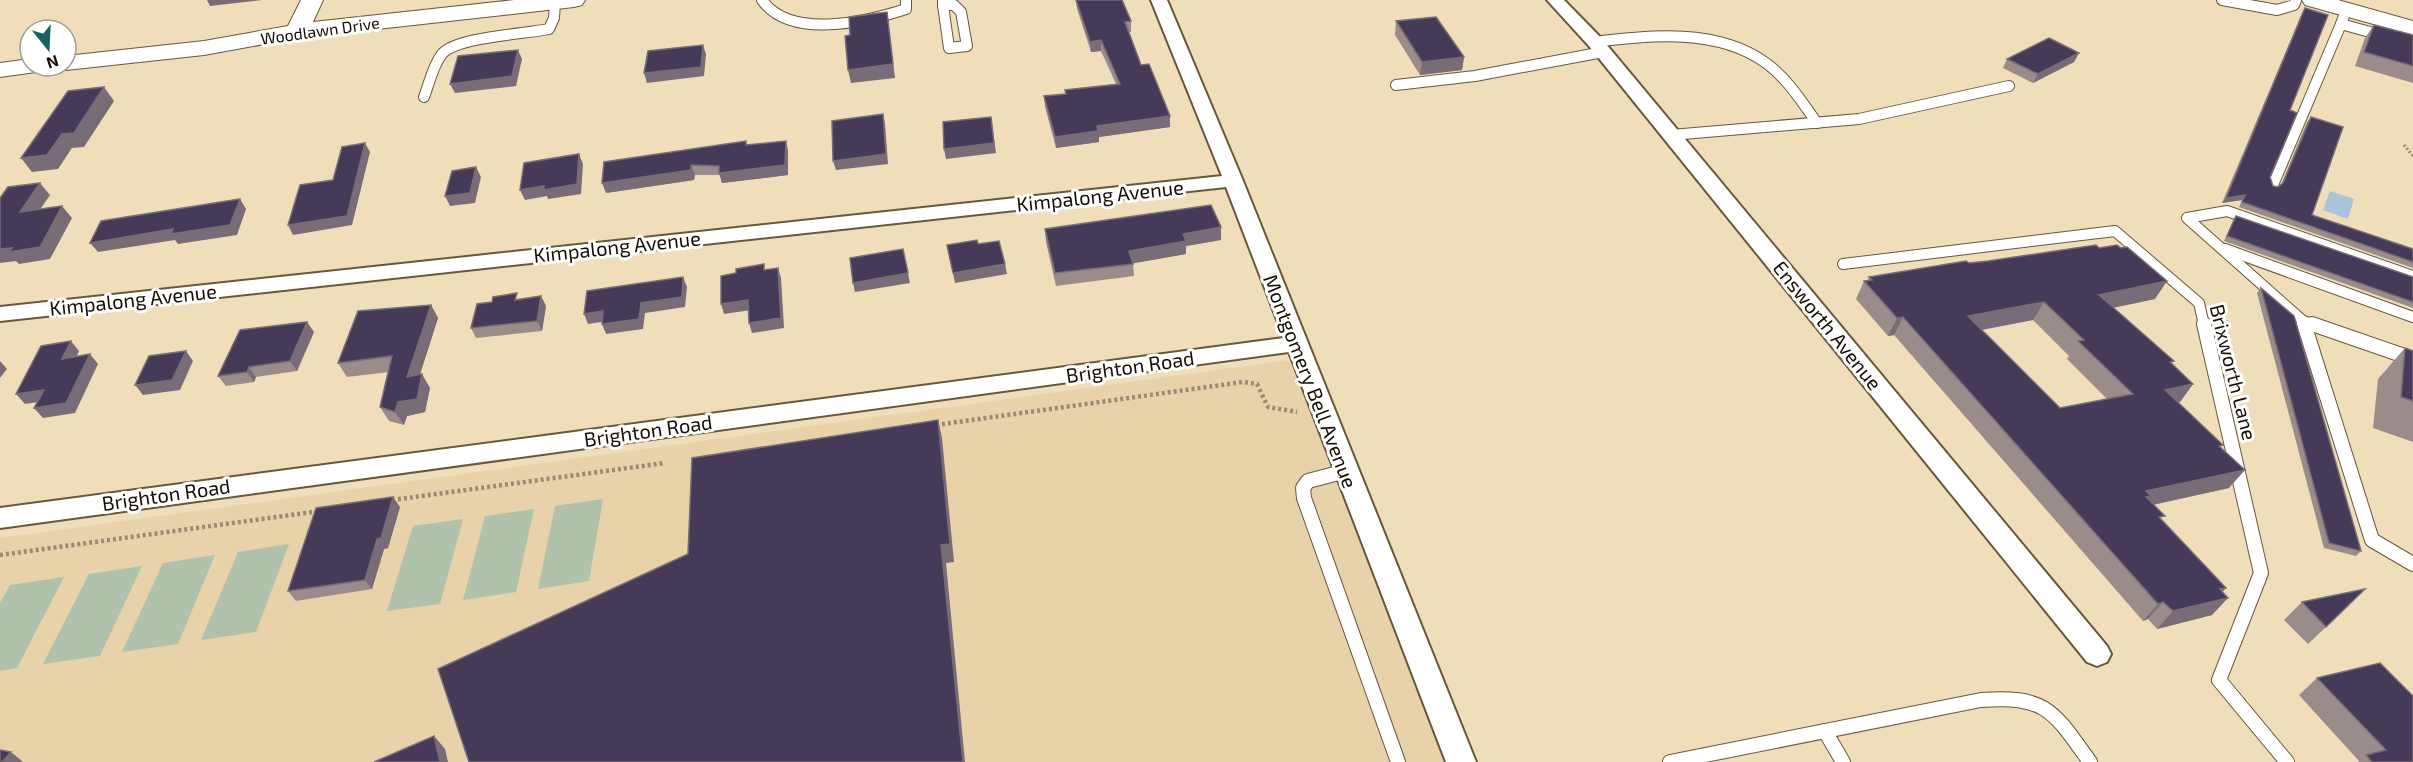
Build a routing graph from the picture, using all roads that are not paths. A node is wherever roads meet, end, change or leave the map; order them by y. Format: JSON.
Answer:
{"nodes":[{"id":1,"x":312,"y":0,"type":"edge"},
{"id":2,"x":762,"y":0,"type":"edge"},
{"id":3,"x":906,"y":0,"type":"edge"},
{"id":4,"x":1159,"y":0,"type":"edge"},
{"id":5,"x":1555,"y":0,"type":"edge"},
{"id":6,"x":2222,"y":0,"type":"edge"},
{"id":7,"x":2296,"y":0,"type":"edge"},
{"id":8,"x":2313,"y":0,"type":"edge"},
{"id":9,"x":562,"y":1,"type":"edge"},
{"id":10,"x":943,"y":3,"type":"edge"},
{"id":11,"x":2344,"y":17,"type":"junction"},
{"id":12,"x":2413,"y":28,"type":"edge"},
{"id":13,"x":297,"y":31,"type":"junction"},
{"id":14,"x":2413,"y":44,"type":"edge"},
{"id":15,"x":1599,"y":47,"type":"junction"},
{"id":16,"x":78,"y":62,"type":"edge"},
{"id":17,"x":18,"y":68,"type":"edge"},
{"id":18,"x":0,"y":70,"type":"edge"},
{"id":19,"x":1396,"y":85,"type":"dead end"},
{"id":20,"x":2009,"y":86,"type":"dead end"},
{"id":21,"x":424,"y":97,"type":"dead end"},
{"id":22,"x":1817,"y":123,"type":"junction"},
{"id":23,"x":1671,"y":135,"type":"junction"},
{"id":24,"x":1233,"y":180,"type":"junction"},
{"id":25,"x":2273,"y":185,"type":"edge"},
{"id":26,"x":2217,"y":246,"type":"junction"},
{"id":27,"x":1843,"y":264,"type":"dead end"},
{"id":28,"x":2413,"y":276,"type":"edge"},
{"id":29,"x":0,"y":314,"type":"edge"},
{"id":30,"x":2413,"y":317,"type":"edge"},
{"id":31,"x":2303,"y":321,"type":"junction"},
{"id":32,"x":1296,"y":344,"type":"junction"},
{"id":33,"x":2413,"y":359,"type":"edge"},
{"id":34,"x":1346,"y":471,"type":"junction"},
{"id":35,"x":0,"y":518,"type":"edge"},
{"id":36,"x":2413,"y":564,"type":"edge"},
{"id":37,"x":2097,"y":654,"type":"dead end"},
{"id":38,"x":1825,"y":731,"type":"junction"},
{"id":39,"x":1398,"y":762,"type":"edge"},
{"id":40,"x":1461,"y":762,"type":"edge"},
{"id":41,"x":1670,"y":762,"type":"edge"},
{"id":42,"x":1843,"y":762,"type":"edge"},
{"id":43,"x":2090,"y":762,"type":"edge"},
{"id":44,"x":2287,"y":762,"type":"edge"}],
"edges":[{"from":1,"to":13,"type":"main road"},
{"from":2,"to":3,"type":"lane"},
{"from":4,"to":24,"type":"street","name":"Montgomery Bell Avenue"},
{"from":5,"to":15,"type":"street","name":"Ensworth Avenue"},
{"from":6,"to":7,"type":"lane"},
{"from":8,"to":11,"type":"main road"},
{"from":9,"to":13,"type":"main road","name":"Woodlawn Drive"},
{"from":9,"to":21,"type":"lane"},
{"from":10,"to":10,"type":"lane"},
{"from":11,"to":12,"type":"main road"},
{"from":11,"to":14,"type":"lane"},
{"from":11,"to":25,"type":"lane"},
{"from":13,"to":16,"type":"main road","name":"Woodlawn Drive"},
{"from":15,"to":19,"type":"lane"},
{"from":15,"to":22,"type":"lane"},
{"from":15,"to":23,"type":"street","name":"Ensworth Avenue"},
{"from":17,"to":18,"type":"main road"},
{"from":20,"to":22,"type":"lane"},
{"from":22,"to":23,"type":"lane"},
{"from":23,"to":37,"type":"street","name":"Ensworth Avenue"},
{"from":24,"to":29,"type":"street","name":"Kimpalong Avenue"},
{"from":24,"to":32,"type":"street","name":"Montgomery Bell Avenue"},
{"from":26,"to":28,"type":"lane"},
{"from":26,"to":30,"type":"lane"},
{"from":26,"to":31,"type":"lane"},
{"from":27,"to":44,"type":"lane","name":"Brixworth Lane"},
{"from":31,"to":33,"type":"lane"},
{"from":31,"to":36,"type":"lane"},
{"from":32,"to":34,"type":"street","name":"Montgomery Bell Avenue"},
{"from":32,"to":35,"type":"street","name":"Brighton Road"},
{"from":34,"to":39,"type":"lane"},
{"from":34,"to":40,"type":"street","name":"Montgomery Bell Avenue"},
{"from":38,"to":41,"type":"lane"},
{"from":38,"to":42,"type":"lane"},
{"from":38,"to":43,"type":"lane"}]}
